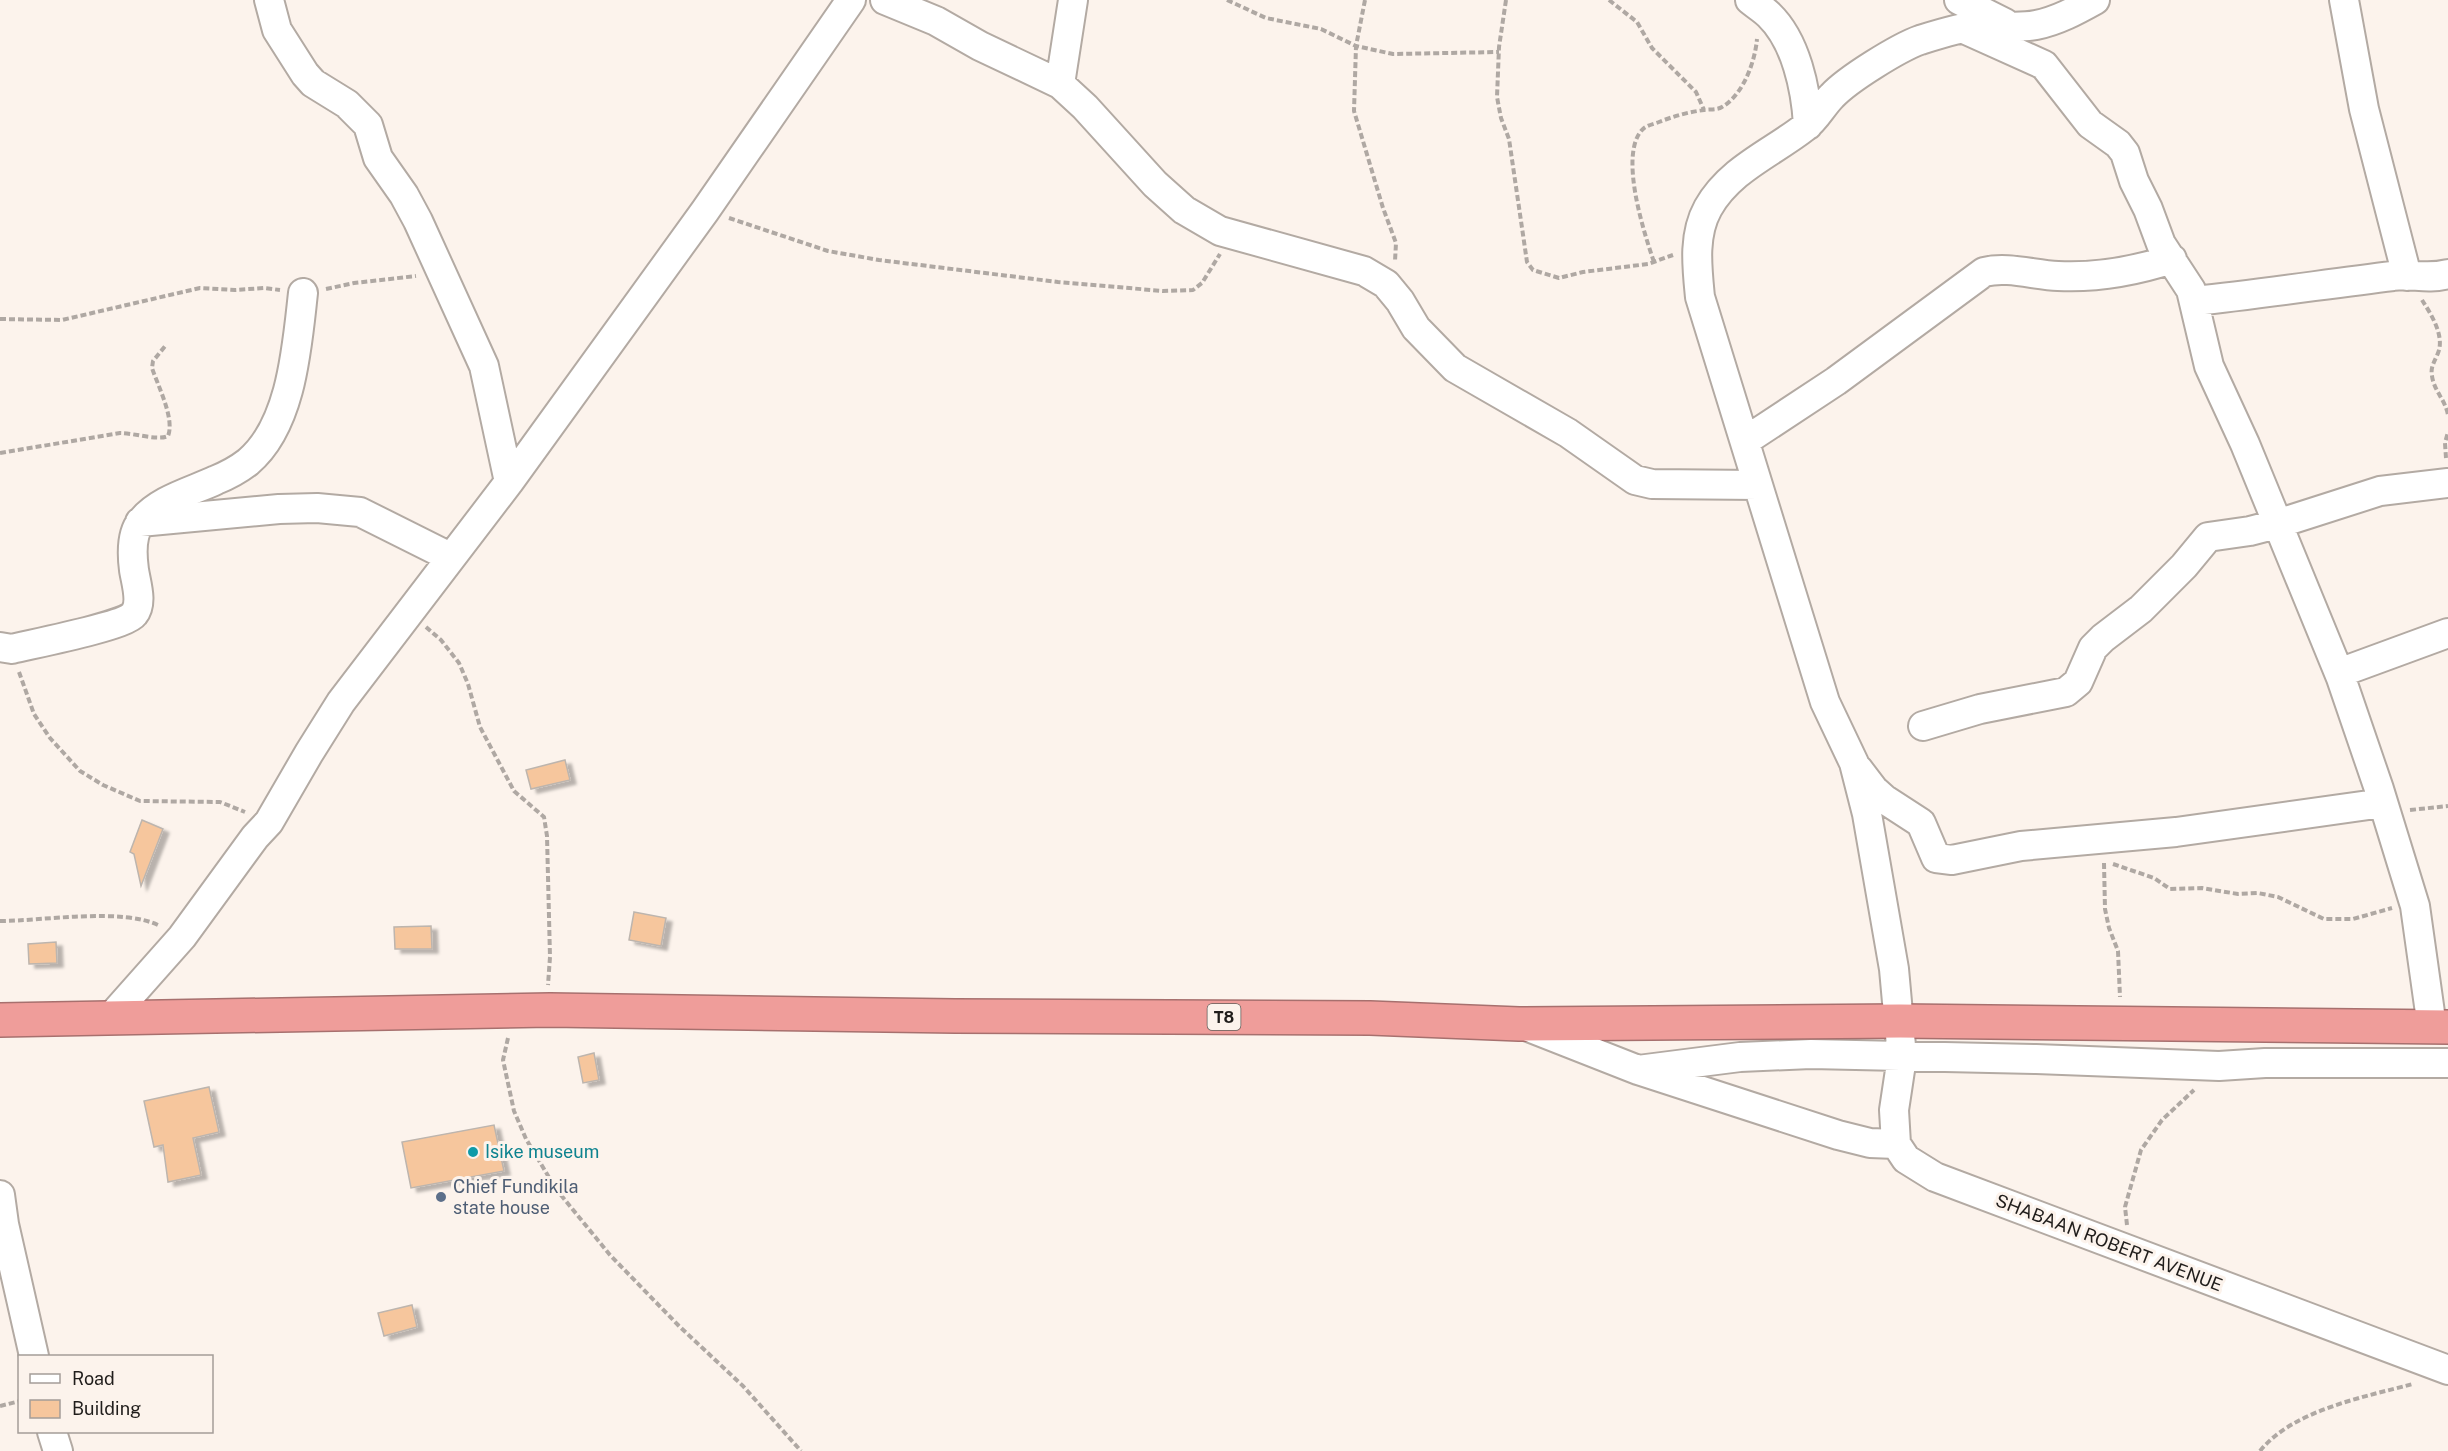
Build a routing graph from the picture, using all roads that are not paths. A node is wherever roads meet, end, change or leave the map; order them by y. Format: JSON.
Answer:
{"nodes":[{"id":1,"x":269,"y":0,"type":"edge"},
{"id":2,"x":851,"y":0,"type":"edge"},
{"id":3,"x":885,"y":0,"type":"edge"},
{"id":4,"x":1073,"y":0,"type":"edge"},
{"id":5,"x":1750,"y":0,"type":"edge"},
{"id":6,"x":1959,"y":0,"type":"edge"},
{"id":7,"x":2095,"y":0,"type":"edge"},
{"id":8,"x":2344,"y":0,"type":"edge"},
{"id":9,"x":2012,"y":27,"type":"junction"},
{"id":10,"x":1964,"y":29,"type":"junction"},
{"id":11,"x":1059,"y":84,"type":"junction"},
{"id":12,"x":1808,"y":125,"type":"junction"},
{"id":13,"x":2172,"y":260,"type":"junction"},
{"id":14,"x":2448,"y":274,"type":"edge"},
{"id":15,"x":2407,"y":276,"type":"junction"},
{"id":16,"x":303,"y":293,"type":"road end"},
{"id":17,"x":2195,"y":301,"type":"junction"},
{"id":18,"x":1745,"y":441,"type":"junction"},
{"id":19,"x":2447,"y":473,"type":"edge"},
{"id":20,"x":509,"y":482,"type":"junction"},
{"id":21,"x":1758,"y":485,"type":"junction"},
{"id":22,"x":140,"y":522,"type":"junction"},
{"id":23,"x":2277,"y":524,"type":"junction"},
{"id":24,"x":450,"y":557,"type":"junction"},
{"id":25,"x":2448,"y":633,"type":"edge"},
{"id":26,"x":6,"y":648,"type":"edge"},
{"id":27,"x":2339,"y":673,"type":"junction"},
{"id":28,"x":1923,"y":726,"type":"dead end"},
{"id":29,"x":1854,"y":764,"type":"junction"},
{"id":30,"x":2385,"y":808,"type":"junction"},
{"id":31,"x":111,"y":1017,"type":"junction"},
{"id":32,"x":0,"y":1020,"type":"edge"},
{"id":33,"x":1900,"y":1021,"type":"junction"},
{"id":34,"x":1519,"y":1024,"type":"junction"},
{"id":35,"x":2440,"y":1027,"type":"edge"},
{"id":36,"x":1902,"y":1057,"type":"junction"},
{"id":37,"x":2448,"y":1063,"type":"edge"},
{"id":38,"x":1638,"y":1070,"type":"junction"},
{"id":39,"x":1896,"y":1144,"type":"junction"},
{"id":40,"x":0,"y":1195,"type":"edge"},
{"id":41,"x":34,"y":1355,"type":"edge"},
{"id":42,"x":2448,"y":1370,"type":"edge"},
{"id":43,"x":52,"y":1433,"type":"edge"},
{"id":44,"x":57,"y":1451,"type":"edge"}],
"edges":[{"from":1,"to":20,"type":"street"},
{"from":2,"to":20,"type":"street"},
{"from":3,"to":11,"type":"street"},
{"from":4,"to":11,"type":"street"},
{"from":5,"to":12,"type":"street"},
{"from":6,"to":9,"type":"street"},
{"from":7,"to":9,"type":"street"},
{"from":8,"to":15,"type":"street"},
{"from":9,"to":10,"type":"street"},
{"from":10,"to":12,"type":"street"},
{"from":10,"to":13,"type":"street"},
{"from":11,"to":21,"type":"street"},
{"from":12,"to":18,"type":"street"},
{"from":13,"to":17,"type":"street"},
{"from":13,"to":18,"type":"street"},
{"from":14,"to":15,"type":"street"},
{"from":15,"to":17,"type":"street"},
{"from":16,"to":22,"type":"street"},
{"from":17,"to":23,"type":"street"},
{"from":18,"to":21,"type":"street"},
{"from":19,"to":23,"type":"street"},
{"from":20,"to":24,"type":"street"},
{"from":21,"to":29,"type":"street"},
{"from":22,"to":24,"type":"street"},
{"from":22,"to":26,"type":"street"},
{"from":23,"to":27,"type":"street"},
{"from":23,"to":28,"type":"street"},
{"from":24,"to":31,"type":"street"},
{"from":25,"to":27,"type":"street"},
{"from":27,"to":30,"type":"street"},
{"from":29,"to":30,"type":"street"},
{"from":29,"to":33,"type":"street"},
{"from":30,"to":35,"type":"street"},
{"from":31,"to":32,"type":"highway","number":"T8"},
{"from":31,"to":34,"type":"highway","number":"T8"},
{"from":33,"to":34,"type":"highway","number":"T8"},
{"from":33,"to":35,"type":"highway","number":"T8"},
{"from":33,"to":36,"type":"street"},
{"from":34,"to":38,"type":"street"},
{"from":36,"to":37,"type":"street"},
{"from":36,"to":38,"type":"street"},
{"from":36,"to":39,"type":"street"},
{"from":38,"to":39,"type":"street"},
{"from":39,"to":42,"type":"street","name":"SHABAAN ROBERT AVENUE"},
{"from":40,"to":41,"type":"street"},
{"from":43,"to":44,"type":"street"}]}
